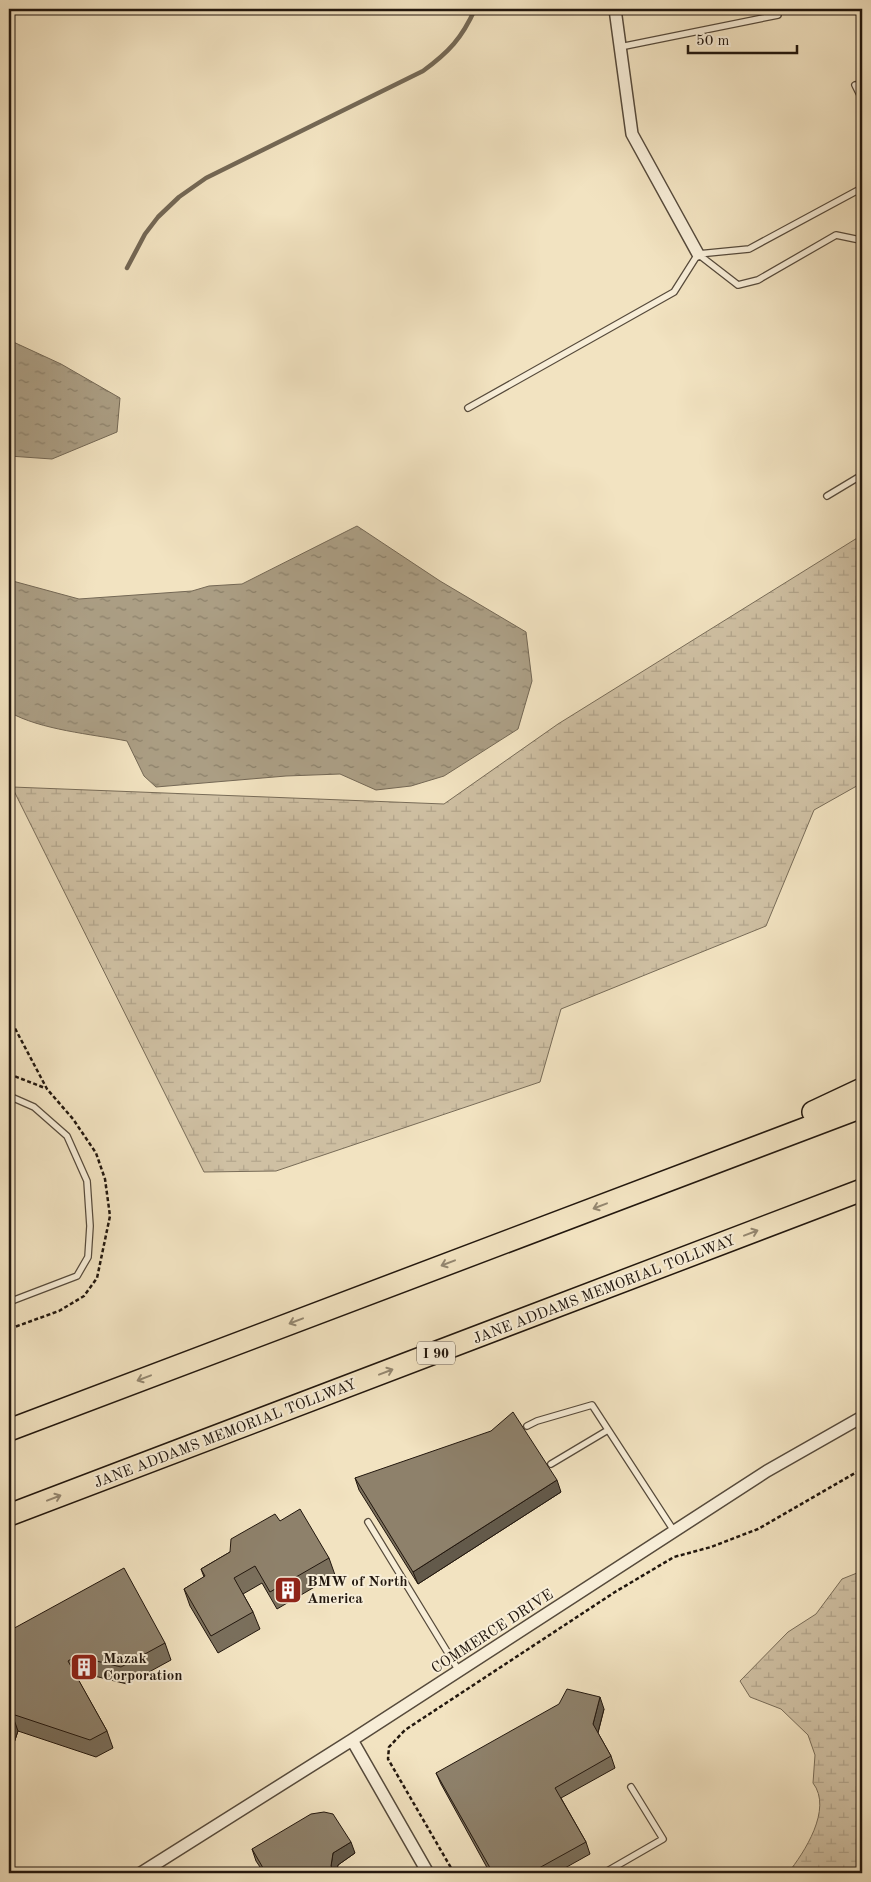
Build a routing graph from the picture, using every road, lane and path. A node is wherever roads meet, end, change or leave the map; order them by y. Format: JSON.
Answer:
{"nodes":[{"id":1,"x":615,"y":9,"type":"edge"},
{"id":2,"x":778,"y":9,"type":"edge"},
{"id":3,"x":620,"y":47,"type":"junction"},
{"id":4,"x":855,"y":85,"type":"dead end"},
{"id":5,"x":862,"y":99,"type":"edge"},
{"id":6,"x":862,"y":188,"type":"edge"},
{"id":7,"x":862,"y":244,"type":"edge"},
{"id":8,"x":698,"y":254,"type":"junction"},
{"id":9,"x":468,"y":408,"type":"dead end"},
{"id":10,"x":862,"y":475,"type":"edge"},
{"id":11,"x":827,"y":496,"type":"dead end"},
{"id":12,"x":9,"y":1017,"type":"edge"},
{"id":13,"x":9,"y":1074,"type":"edge"},
{"id":14,"x":47,"y":1089,"type":"junction"},
{"id":15,"x":862,"y":1089,"type":"edge"},
{"id":16,"x":9,"y":1096,"type":"edge"},
{"id":17,"x":862,"y":1107,"type":"edge"},
{"id":18,"x":646,"y":1188,"type":"junction"},
{"id":19,"x":862,"y":1190,"type":"edge"},
{"id":20,"x":9,"y":1302,"type":"edge"},
{"id":21,"x":9,"y":1329,"type":"edge"},
{"id":22,"x":862,"y":1418,"type":"edge"},
{"id":23,"x":527,"y":1426,"type":"dead end"},
{"id":24,"x":9,"y":1430,"type":"edge"},
{"id":25,"x":608,"y":1430,"type":"junction"},
{"id":26,"x":551,"y":1464,"type":"dead end"},
{"id":27,"x":862,"y":1468,"type":"edge"},
{"id":28,"x":9,"y":1515,"type":"edge"},
{"id":29,"x":368,"y":1522,"type":"dead end"},
{"id":30,"x":674,"y":1531,"type":"junction"},
{"id":31,"x":458,"y":1671,"type":"junction"},
{"id":32,"x":352,"y":1740,"type":"junction"},
{"id":33,"x":631,"y":1787,"type":"dead end"},
{"id":34,"x":141,"y":1873,"type":"edge"},
{"id":35,"x":428,"y":1873,"type":"edge"},
{"id":36,"x":454,"y":1873,"type":"edge"},
{"id":37,"x":604,"y":1873,"type":"edge"}],
"edges":[{"from":1,"to":3,"type":"street"},
{"from":2,"to":3,"type":"lane"},
{"from":3,"to":8,"type":"street"},
{"from":4,"to":5,"type":"lane"},
{"from":6,"to":8,"type":"lane"},
{"from":7,"to":8,"type":"lane"},
{"from":8,"to":9,"type":"lane"},
{"from":10,"to":11,"type":"lane"},
{"from":12,"to":14,"type":"path"},
{"from":13,"to":14,"type":"path"},
{"from":14,"to":21,"type":"path"},
{"from":15,"to":18,"type":"highway"},
{"from":16,"to":20,"type":"lane"},
{"from":17,"to":18,"type":"highway"},
{"from":18,"to":24,"type":"highway","one_way":true},
{"from":28,"to":19,"type":"highway","name":"JANE ADDAMS MEMORIAL TOLLWAY","number":"I 90","one_way":true},
{"from":22,"to":30,"type":"street","name":"COMMERCE DRIVE"},
{"from":23,"to":25,"type":"lane"},
{"from":25,"to":26,"type":"lane"},
{"from":25,"to":30,"type":"lane"},
{"from":27,"to":36,"type":"path"},
{"from":29,"to":31,"type":"lane"},
{"from":30,"to":31,"type":"street","name":"COMMERCE DRIVE"},
{"from":31,"to":32,"type":"street","name":"COMMERCE DRIVE"},
{"from":32,"to":34,"type":"street","name":"COMMERCE DRIVE"},
{"from":32,"to":35,"type":"street"},
{"from":33,"to":37,"type":"lane"}]}
